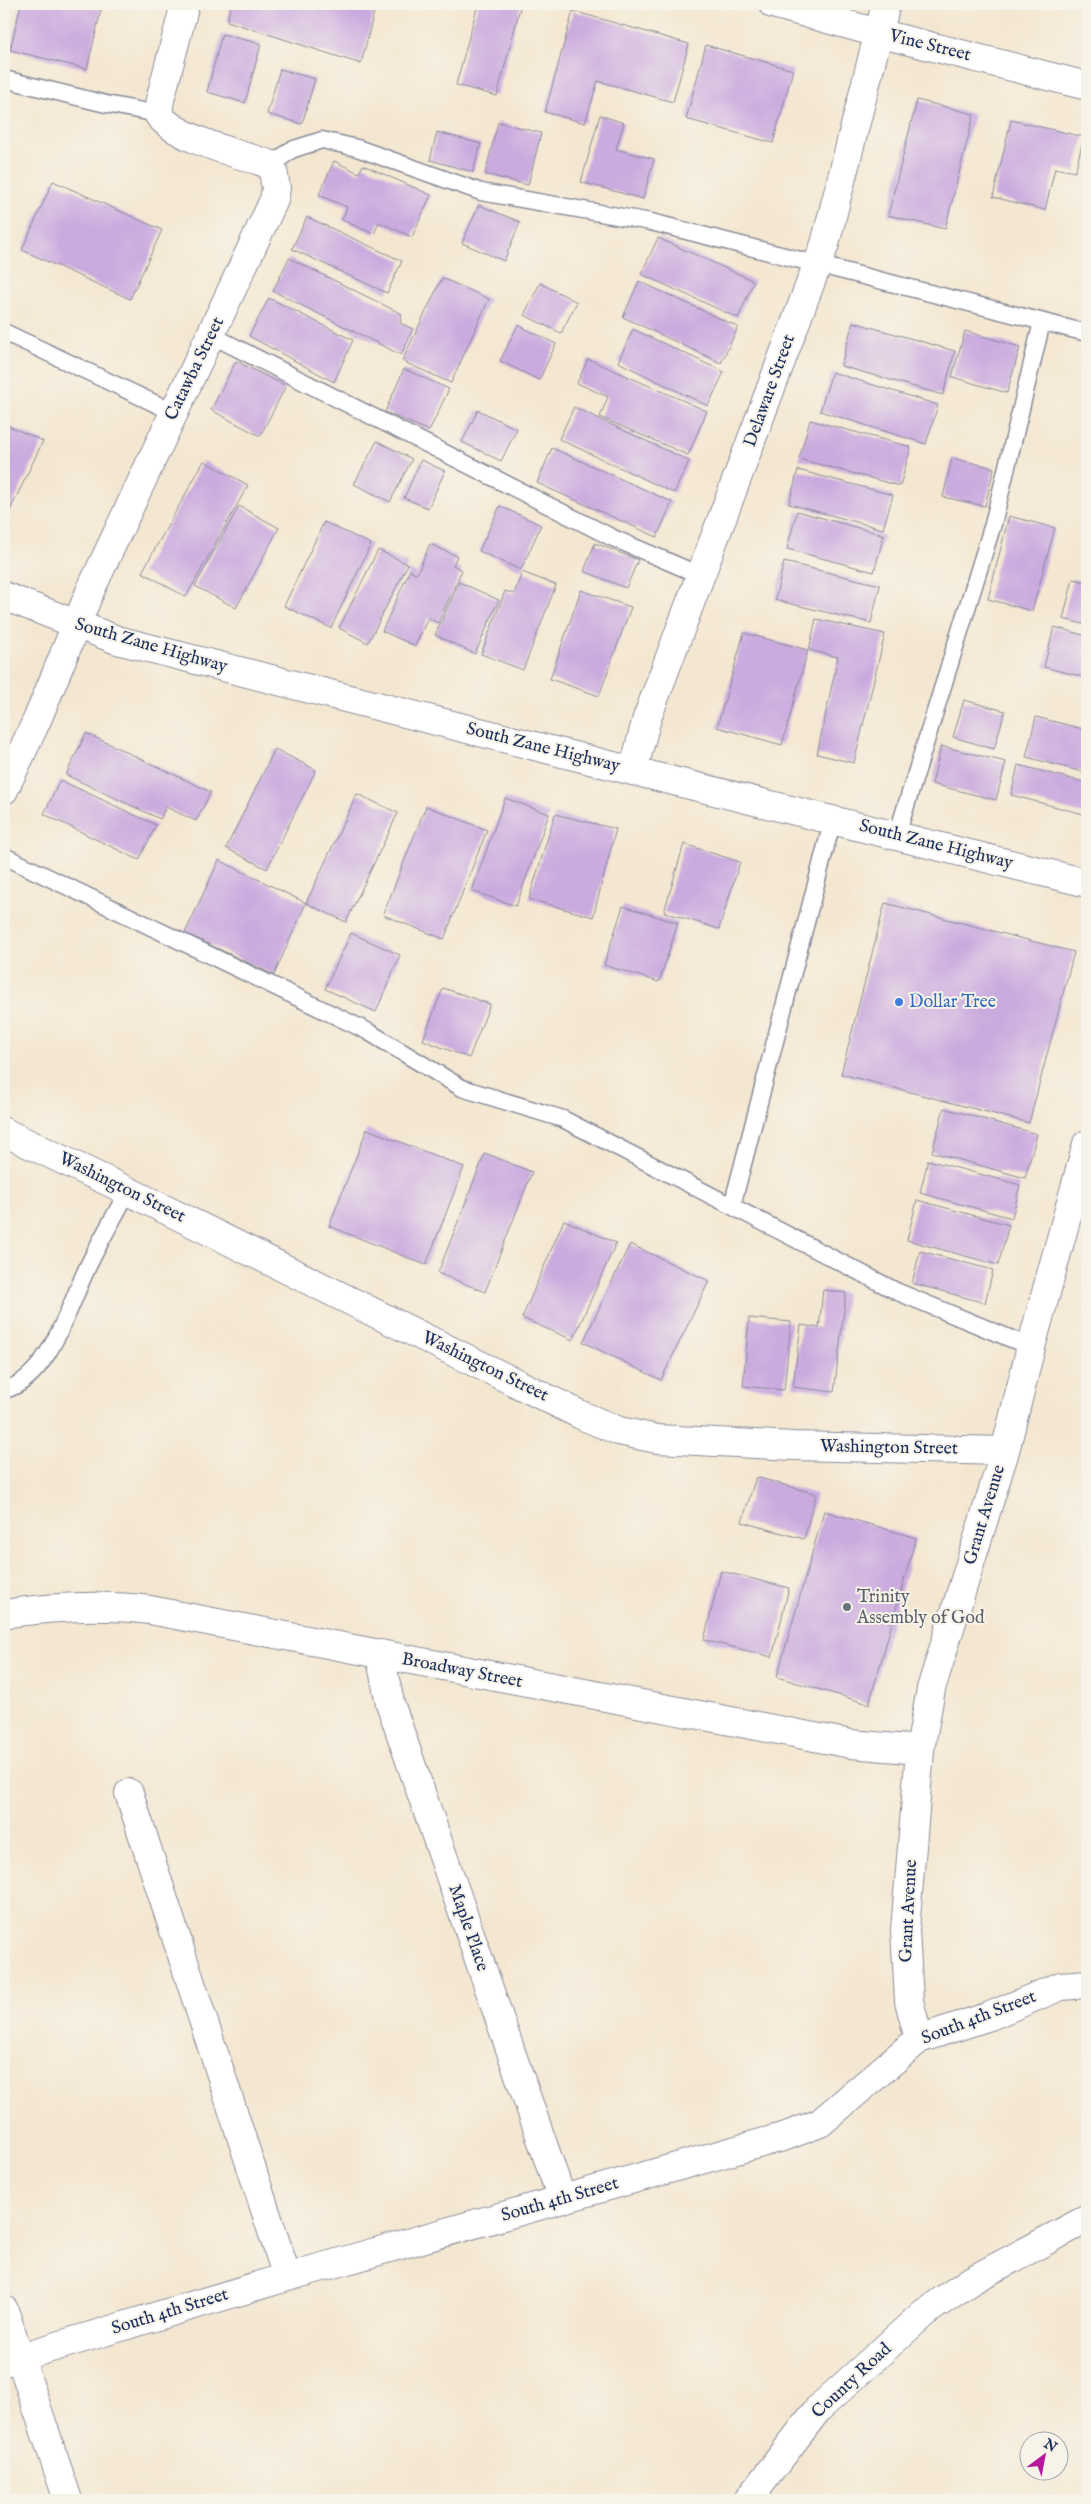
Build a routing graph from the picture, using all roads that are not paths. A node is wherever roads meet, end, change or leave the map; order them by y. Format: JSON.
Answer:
{"nodes":[{"id":1,"x":185,"y":4,"type":"edge"},
{"id":2,"x":773,"y":4,"type":"edge"},
{"id":3,"x":886,"y":4,"type":"edge"},
{"id":4,"x":878,"y":33,"type":"junction"},
{"id":5,"x":4,"y":79,"type":"edge"},
{"id":6,"x":1087,"y":86,"type":"edge"},
{"id":7,"x":158,"y":114,"type":"junction"},
{"id":8,"x":272,"y":165,"type":"junction"},
{"id":9,"x":818,"y":263,"type":"junction"},
{"id":10,"x":1042,"y":322,"type":"junction"},
{"id":11,"x":4,"y":332,"type":"edge"},
{"id":12,"x":1087,"y":333,"type":"edge"},
{"id":13,"x":211,"y":336,"type":"junction"},
{"id":14,"x":173,"y":412,"type":"junction"},
{"id":15,"x":702,"y":576,"type":"junction"},
{"id":16,"x":4,"y":596,"type":"edge"},
{"id":17,"x":75,"y":624,"type":"junction"},
{"id":18,"x":633,"y":771,"type":"junction"},
{"id":19,"x":4,"y":790,"type":"edge"},
{"id":20,"x":834,"y":819,"type":"junction"},
{"id":21,"x":897,"y":835,"type":"junction"},
{"id":22,"x":4,"y":856,"type":"edge"},
{"id":23,"x":1087,"y":883,"type":"edge"},
{"id":24,"x":4,"y":1132,"type":"edge"},
{"id":25,"x":1087,"y":1144,"type":"edge"},
{"id":26,"x":128,"y":1191,"type":"junction"},
{"id":27,"x":732,"y":1206,"type":"junction"},
{"id":28,"x":1031,"y":1347,"type":"junction"},
{"id":29,"x":4,"y":1390,"type":"edge"},
{"id":30,"x":1005,"y":1451,"type":"junction"},
{"id":31,"x":4,"y":1614,"type":"edge"},
{"id":32,"x":380,"y":1655,"type":"junction"},
{"id":33,"x":920,"y":1750,"type":"junction"},
{"id":34,"x":130,"y":1793,"type":"dead end"},
{"id":35,"x":1087,"y":1984,"type":"edge"},
{"id":36,"x":919,"y":2039,"type":"junction"},
{"id":37,"x":562,"y":2199,"type":"junction"},
{"id":38,"x":1087,"y":2219,"type":"edge"},
{"id":39,"x":287,"y":2277,"type":"junction"},
{"id":40,"x":4,"y":2310,"type":"edge"},
{"id":41,"x":12,"y":2359,"type":"edge"},
{"id":42,"x":68,"y":2500,"type":"edge"},
{"id":43,"x":748,"y":2500,"type":"edge"}],
"edges":[{"from":1,"to":7,"type":"street"},
{"from":2,"to":4,"type":"street","name":"Vine Street"},
{"from":3,"to":4,"type":"street","name":"Delaware Street"},
{"from":4,"to":6,"type":"street","name":"Vine Street"},
{"from":4,"to":9,"type":"street","name":"Delaware Street"},
{"from":5,"to":7,"type":"lane"},
{"from":7,"to":8,"type":"street"},
{"from":8,"to":9,"type":"lane"},
{"from":8,"to":13,"type":"street","name":"Catawba Street"},
{"from":9,"to":10,"type":"lane"},
{"from":9,"to":15,"type":"street","name":"Delaware Street"},
{"from":10,"to":12,"type":"lane"},
{"from":10,"to":21,"type":"lane"},
{"from":11,"to":14,"type":"lane"},
{"from":13,"to":14,"type":"street","name":"Catawba Street"},
{"from":13,"to":15,"type":"lane"},
{"from":14,"to":17,"type":"street","name":"Catawba Street"},
{"from":15,"to":18,"type":"street","name":"Delaware Street"},
{"from":16,"to":17,"type":"street","name":"South Zane Highway"},
{"from":17,"to":18,"type":"street","name":"South Zane Highway"},
{"from":17,"to":19,"type":"street","name":"Catawba Street"},
{"from":18,"to":20,"type":"street","name":"South Zane Highway"},
{"from":20,"to":21,"type":"street","name":"South Zane Highway"},
{"from":20,"to":27,"type":"lane"},
{"from":21,"to":23,"type":"street","name":"South Zane Highway"},
{"from":22,"to":27,"type":"lane"},
{"from":24,"to":26,"type":"street","name":"Washington Street"},
{"from":25,"to":28,"type":"street","name":"Grant Avenue"},
{"from":26,"to":29,"type":"lane"},
{"from":26,"to":30,"type":"street","name":"Washington Street"},
{"from":27,"to":28,"type":"lane"},
{"from":28,"to":30,"type":"street","name":"Grant Avenue"},
{"from":30,"to":33,"type":"street","name":"Grant Avenue"},
{"from":31,"to":32,"type":"street","name":"Broadway Street"},
{"from":32,"to":33,"type":"street","name":"Broadway Street"},
{"from":32,"to":37,"type":"street","name":"Maple Place"},
{"from":33,"to":36,"type":"street","name":"Grant Avenue"},
{"from":34,"to":39,"type":"street"},
{"from":35,"to":36,"type":"street","name":"South 4th Street"},
{"from":36,"to":37,"type":"street","name":"South 4th Street"},
{"from":37,"to":39,"type":"street","name":"South 4th Street"},
{"from":38,"to":43,"type":"street","name":"County Road"},
{"from":39,"to":41,"type":"street","name":"South 4th Street"},
{"from":40,"to":41,"type":"street"},
{"from":41,"to":42,"type":"street"}]}
